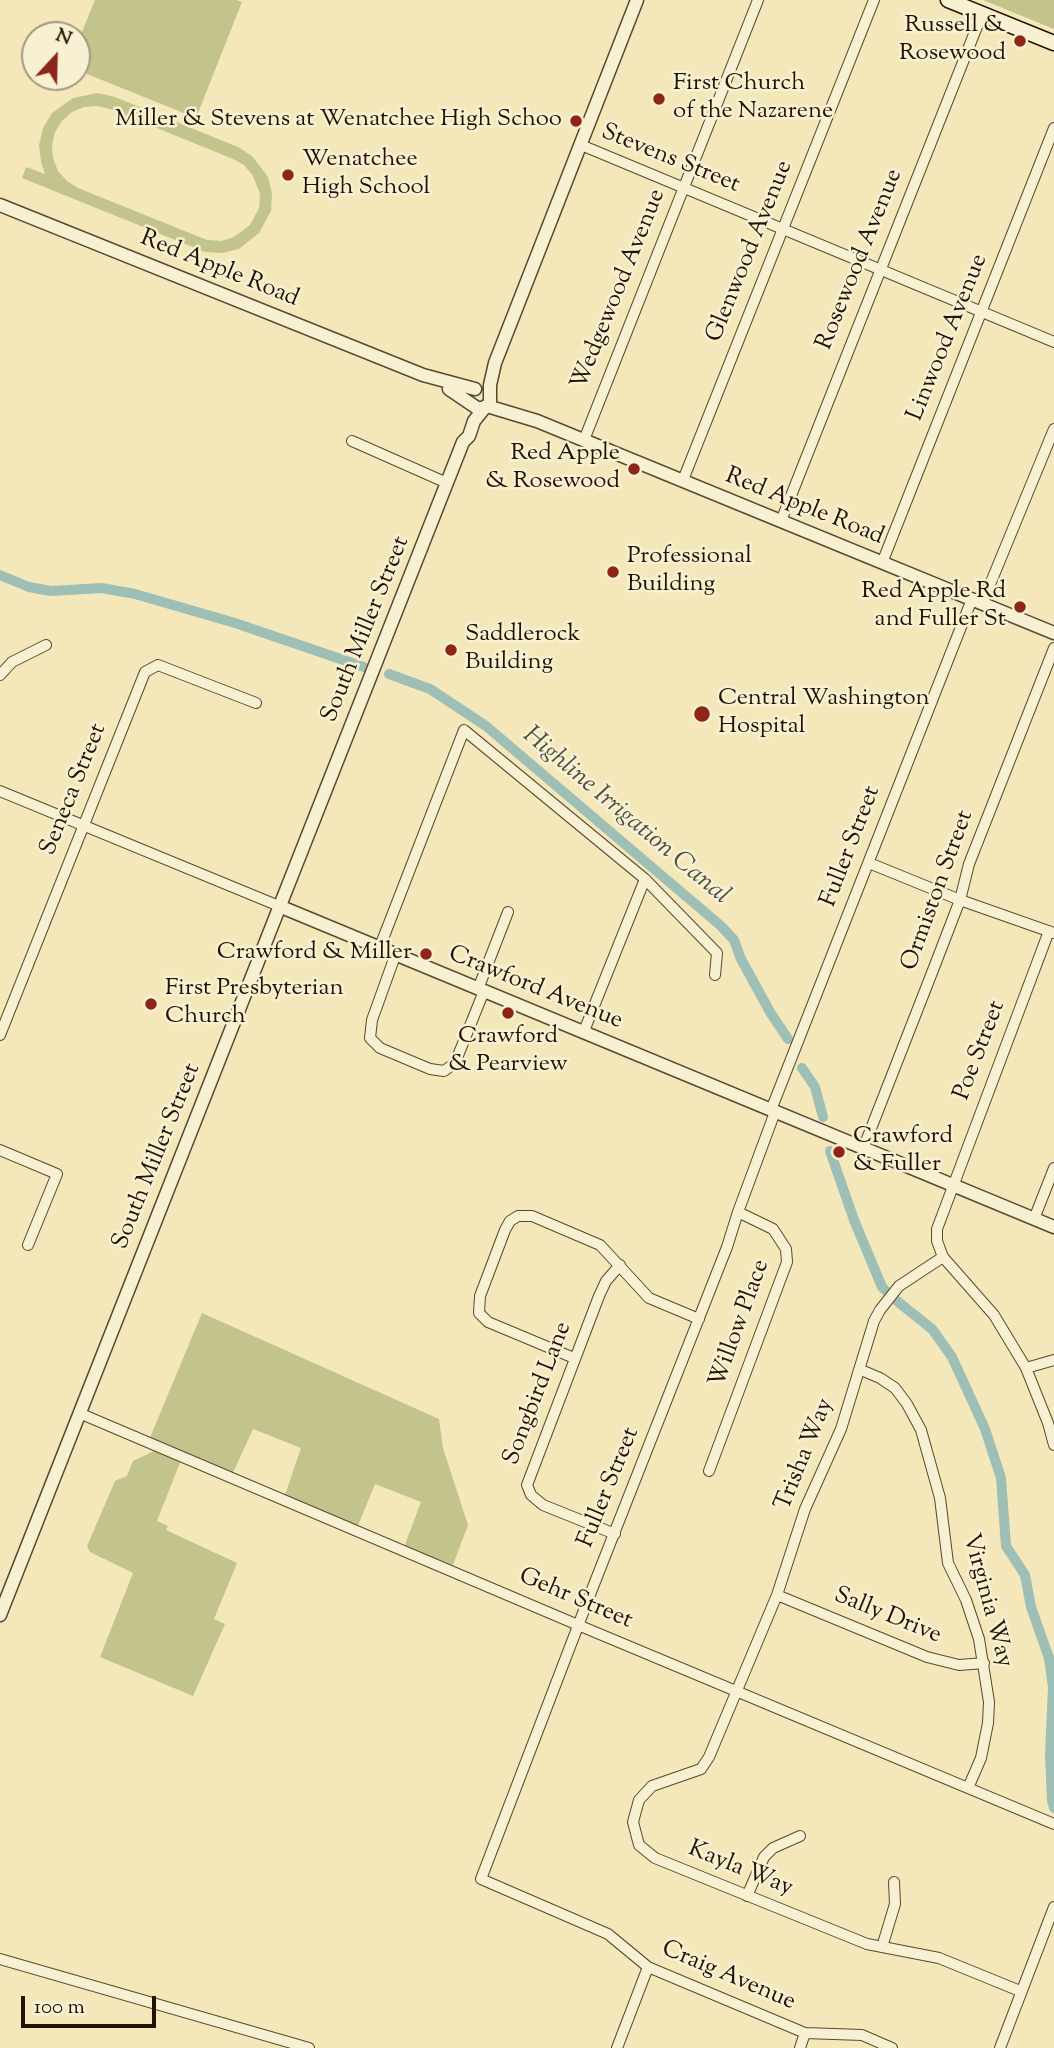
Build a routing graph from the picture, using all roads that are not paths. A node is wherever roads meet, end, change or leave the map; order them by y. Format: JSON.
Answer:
{"nodes":[{"id":1,"x":638,"y":0,"type":"edge"},
{"id":2,"x":758,"y":0,"type":"edge"},
{"id":3,"x":873,"y":0,"type":"edge"},
{"id":4,"x":948,"y":0,"type":"edge"},
{"id":5,"x":982,"y":14,"type":"junction"},
{"id":6,"x":1054,"y":43,"type":"edge"},
{"id":7,"x":1054,"y":128,"type":"edge"},
{"id":8,"x":581,"y":145,"type":"junction"},
{"id":9,"x":684,"y":187,"type":"junction"},
{"id":10,"x":0,"y":205,"type":"edge"},
{"id":11,"x":782,"y":229,"type":"junction"},
{"id":12,"x":880,"y":270,"type":"junction"},
{"id":13,"x":981,"y":313,"type":"junction"},
{"id":14,"x":1054,"y":342,"type":"edge"},
{"id":15,"x":495,"y":363,"type":"junction"},
{"id":16,"x":423,"y":375,"type":"junction"},
{"id":17,"x":476,"y":388,"type":"junction"},
{"id":18,"x":489,"y":401,"type":"junction"},
{"id":19,"x":472,"y":403,"type":"junction"},
{"id":20,"x":1054,"y":429,"type":"edge"},
{"id":21,"x":584,"y":440,"type":"junction"},
{"id":22,"x":352,"y":441,"type":"dead end"},
{"id":23,"x":463,"y":442,"type":"junction"},
{"id":24,"x":683,"y":480,"type":"junction"},
{"id":25,"x":447,"y":482,"type":"junction"},
{"id":26,"x":780,"y":521,"type":"junction"},
{"id":27,"x":882,"y":563,"type":"junction"},
{"id":28,"x":977,"y":602,"type":"junction"},
{"id":29,"x":1054,"y":633,"type":"edge"},
{"id":30,"x":46,"y":645,"type":"dead end"},
{"id":31,"x":1054,"y":648,"type":"edge"},
{"id":32,"x":0,"y":675,"type":"edge"},
{"id":33,"x":256,"y":703,"type":"dead end"},
{"id":34,"x":0,"y":791,"type":"edge"},
{"id":35,"x":84,"y":825,"type":"junction"},
{"id":36,"x":869,"y":863,"type":"junction"},
{"id":37,"x":645,"y":879,"type":"junction"},
{"id":38,"x":960,"y":900,"type":"junction"},
{"id":39,"x":279,"y":906,"type":"junction"},
{"id":40,"x":508,"y":912,"type":"dead end"},
{"id":41,"x":1052,"y":932,"type":"edge"},
{"id":42,"x":379,"y":949,"type":"junction"},
{"id":43,"x":395,"y":956,"type":"junction"},
{"id":44,"x":716,"y":975,"type":"dead end"},
{"id":45,"x":481,"y":990,"type":"junction"},
{"id":46,"x":584,"y":1031,"type":"junction"},
{"id":47,"x":0,"y":1035,"type":"edge"},
{"id":48,"x":773,"y":1111,"type":"junction"},
{"id":49,"x":863,"y":1149,"type":"junction"},
{"id":50,"x":0,"y":1150,"type":"edge"},
{"id":51,"x":1054,"y":1168,"type":"edge"},
{"id":52,"x":952,"y":1186,"type":"junction"},
{"id":53,"x":738,"y":1212,"type":"junction"},
{"id":54,"x":1034,"y":1219,"type":"junction"},
{"id":55,"x":1054,"y":1227,"type":"edge"},
{"id":56,"x":28,"y":1245,"type":"dead end"},
{"id":57,"x":943,"y":1257,"type":"junction"},
{"id":58,"x":620,"y":1265,"type":"junction"},
{"id":59,"x":699,"y":1319,"type":"junction"},
{"id":60,"x":574,"y":1358,"type":"junction"},
{"id":61,"x":1054,"y":1360,"type":"edge"},
{"id":62,"x":1026,"y":1368,"type":"junction"},
{"id":63,"x":861,"y":1370,"type":"junction"},
{"id":64,"x":79,"y":1413,"type":"junction"},
{"id":65,"x":1054,"y":1445,"type":"edge"},
{"id":66,"x":709,"y":1471,"type":"dead end"},
{"id":67,"x":615,"y":1534,"type":"junction"},
{"id":68,"x":777,"y":1595,"type":"junction"},
{"id":69,"x":0,"y":1615,"type":"edge"},
{"id":70,"x":578,"y":1625,"type":"junction"},
{"id":71,"x":984,"y":1663,"type":"junction"},
{"id":72,"x":737,"y":1692,"type":"junction"},
{"id":73,"x":968,"y":1788,"type":"junction"},
{"id":74,"x":1054,"y":1824,"type":"edge"},
{"id":75,"x":800,"y":1836,"type":"dead end"},
{"id":76,"x":481,"y":1879,"type":"joint"},
{"id":77,"x":894,"y":1882,"type":"dead end"},
{"id":78,"x":747,"y":1896,"type":"junction"},
{"id":79,"x":1054,"y":1906,"type":"edge"},
{"id":80,"x":882,"y":1947,"type":"junction"},
{"id":81,"x":0,"y":1959,"type":"edge"},
{"id":82,"x":649,"y":1967,"type":"junction"},
{"id":83,"x":1020,"y":1991,"type":"junction"},
{"id":84,"x":806,"y":2033,"type":"junction"},
{"id":85,"x":309,"y":2048,"type":"edge"},
{"id":86,"x":617,"y":2048,"type":"edge"},
{"id":87,"x":800,"y":2048,"type":"edge"},
{"id":88,"x":892,"y":2048,"type":"edge"},
{"id":89,"x":1000,"y":2048,"type":"edge"}],
"edges":[{"from":1,"to":8,"type":"street","name":"South Miller Street"},
{"from":2,"to":9,"type":"street","name":"Wedgewood Avenue"},
{"from":3,"to":11,"type":"street","name":"Glenwood Avenue"},
{"from":4,"to":5,"type":"main road"},
{"from":5,"to":6,"type":"main road"},
{"from":5,"to":12,"type":"street","name":"Rosewood Avenue"},
{"from":7,"to":13,"type":"street","name":"Linwood Avenue"},
{"from":8,"to":9,"type":"street","name":"Stevens Street"},
{"from":8,"to":15,"type":"street","name":"South Miller Street"},
{"from":9,"to":11,"type":"street","name":"Stevens Street"},
{"from":9,"to":21,"type":"street","name":"Wedgewood Avenue"},
{"from":10,"to":16,"type":"street","name":"Red Apple Road"},
{"from":11,"to":12,"type":"street","name":"Stevens Street"},
{"from":11,"to":24,"type":"street","name":"Glenwood Avenue"},
{"from":12,"to":13,"type":"street","name":"Stevens Street"},
{"from":12,"to":26,"type":"street","name":"Rosewood Avenue"},
{"from":13,"to":14,"type":"street","name":"Stevens Street"},
{"from":13,"to":27,"type":"street","name":"Linwood Avenue"},
{"from":15,"to":17,"type":"street","name":"South Miller Street"},
{"from":15,"to":18,"type":"street","name":"South Miller Street"},
{"from":16,"to":17,"type":"street","name":"Red Apple Road"},
{"from":16,"to":19,"type":"street","name":"Red Apple Road"},
{"from":17,"to":18,"type":"street"},
{"from":17,"to":19,"type":"street"},
{"from":18,"to":19,"type":"street"},
{"from":18,"to":21,"type":"street","name":"Red Apple Road"},
{"from":18,"to":23,"type":"street","name":"South Miller Street"},
{"from":19,"to":23,"type":"street","name":"South Miller Street"},
{"from":20,"to":28,"type":"street","name":"Fuller Street"},
{"from":21,"to":24,"type":"street","name":"Red Apple Road"},
{"from":22,"to":25,"type":"street"},
{"from":23,"to":25,"type":"street","name":"South Miller Street"},
{"from":24,"to":26,"type":"street","name":"Red Apple Road"},
{"from":25,"to":39,"type":"street","name":"South Miller Street"},
{"from":26,"to":27,"type":"street","name":"Red Apple Road"},
{"from":27,"to":28,"type":"street","name":"Red Apple Road"},
{"from":28,"to":29,"type":"street","name":"Red Apple Road"},
{"from":28,"to":36,"type":"street","name":"Fuller Street"},
{"from":30,"to":32,"type":"street"},
{"from":31,"to":38,"type":"street","name":"Ormiston Street"},
{"from":33,"to":35,"type":"street","name":"Seneca Street"},
{"from":34,"to":35,"type":"street","name":"Crawford Avenue"},
{"from":35,"to":39,"type":"street","name":"Crawford Avenue"},
{"from":35,"to":47,"type":"street","name":"Seneca Street"},
{"from":36,"to":38,"type":"street"},
{"from":36,"to":48,"type":"street","name":"Fuller Street"},
{"from":37,"to":42,"type":"street"},
{"from":37,"to":44,"type":"street"},
{"from":37,"to":46,"type":"street"},
{"from":38,"to":41,"type":"street"},
{"from":38,"to":49,"type":"street","name":"Ormiston Street"},
{"from":39,"to":42,"type":"street","name":"Crawford Avenue"},
{"from":39,"to":64,"type":"street","name":"South Miller Street"},
{"from":40,"to":45,"type":"street"},
{"from":41,"to":52,"type":"street","name":"Poe Street"},
{"from":42,"to":43,"type":"street","name":"Crawford Avenue"},
{"from":43,"to":45,"type":"street","name":"Crawford Avenue"},
{"from":43,"to":45,"type":"street"},
{"from":45,"to":46,"type":"street","name":"Crawford Avenue"},
{"from":46,"to":48,"type":"street","name":"Crawford Avenue"},
{"from":48,"to":49,"type":"street","name":"Crawford Avenue"},
{"from":48,"to":53,"type":"street","name":"Fuller Street"},
{"from":49,"to":52,"type":"street","name":"Crawford Avenue"},
{"from":50,"to":56,"type":"street"},
{"from":51,"to":54,"type":"street"},
{"from":52,"to":54,"type":"street","name":"Crawford Avenue"},
{"from":52,"to":57,"type":"street","name":"Poe Street"},
{"from":53,"to":59,"type":"street","name":"Fuller Street"},
{"from":53,"to":66,"type":"street","name":"Willow Place"},
{"from":54,"to":55,"type":"street","name":"Crawford Avenue"},
{"from":57,"to":62,"type":"street"},
{"from":57,"to":63,"type":"street","name":"Trisha Way"},
{"from":58,"to":59,"type":"street"},
{"from":58,"to":60,"type":"street","name":"Songbird Lane"},
{"from":58,"to":60,"type":"street"},
{"from":59,"to":67,"type":"street","name":"Fuller Street"},
{"from":60,"to":67,"type":"street","name":"Songbird Lane"},
{"from":61,"to":62,"type":"street"},
{"from":62,"to":65,"type":"street"},
{"from":63,"to":68,"type":"street","name":"Trisha Way"},
{"from":63,"to":71,"type":"street","name":"Virginia Way"},
{"from":64,"to":69,"type":"street","name":"South Miller Street"},
{"from":64,"to":70,"type":"street","name":"Gehr Street"},
{"from":67,"to":70,"type":"street","name":"Fuller Street"},
{"from":68,"to":71,"type":"street","name":"Sally Drive"},
{"from":68,"to":72,"type":"street","name":"Trisha Way"},
{"from":70,"to":72,"type":"street","name":"Gehr Street"},
{"from":70,"to":76,"type":"street","name":"Fuller Street"},
{"from":71,"to":73,"type":"street","name":"Virginia Way"},
{"from":72,"to":73,"type":"street","name":"Gehr Street"},
{"from":72,"to":78,"type":"street","name":"Kayla Way"},
{"from":73,"to":74,"type":"street","name":"Gehr Street"},
{"from":75,"to":78,"type":"street"},
{"from":76,"to":82,"type":"street","name":"Craig Avenue"},
{"from":77,"to":80,"type":"street"},
{"from":78,"to":80,"type":"street","name":"Kayla Way"},
{"from":79,"to":83,"type":"street"},
{"from":80,"to":83,"type":"street","name":"Kayla Way"},
{"from":81,"to":85,"type":"street"},
{"from":82,"to":84,"type":"street","name":"Craig Avenue"},
{"from":82,"to":86,"type":"street"},
{"from":83,"to":89,"type":"street"},
{"from":84,"to":87,"type":"street"},
{"from":84,"to":88,"type":"street","name":"Craig Avenue"}]}
